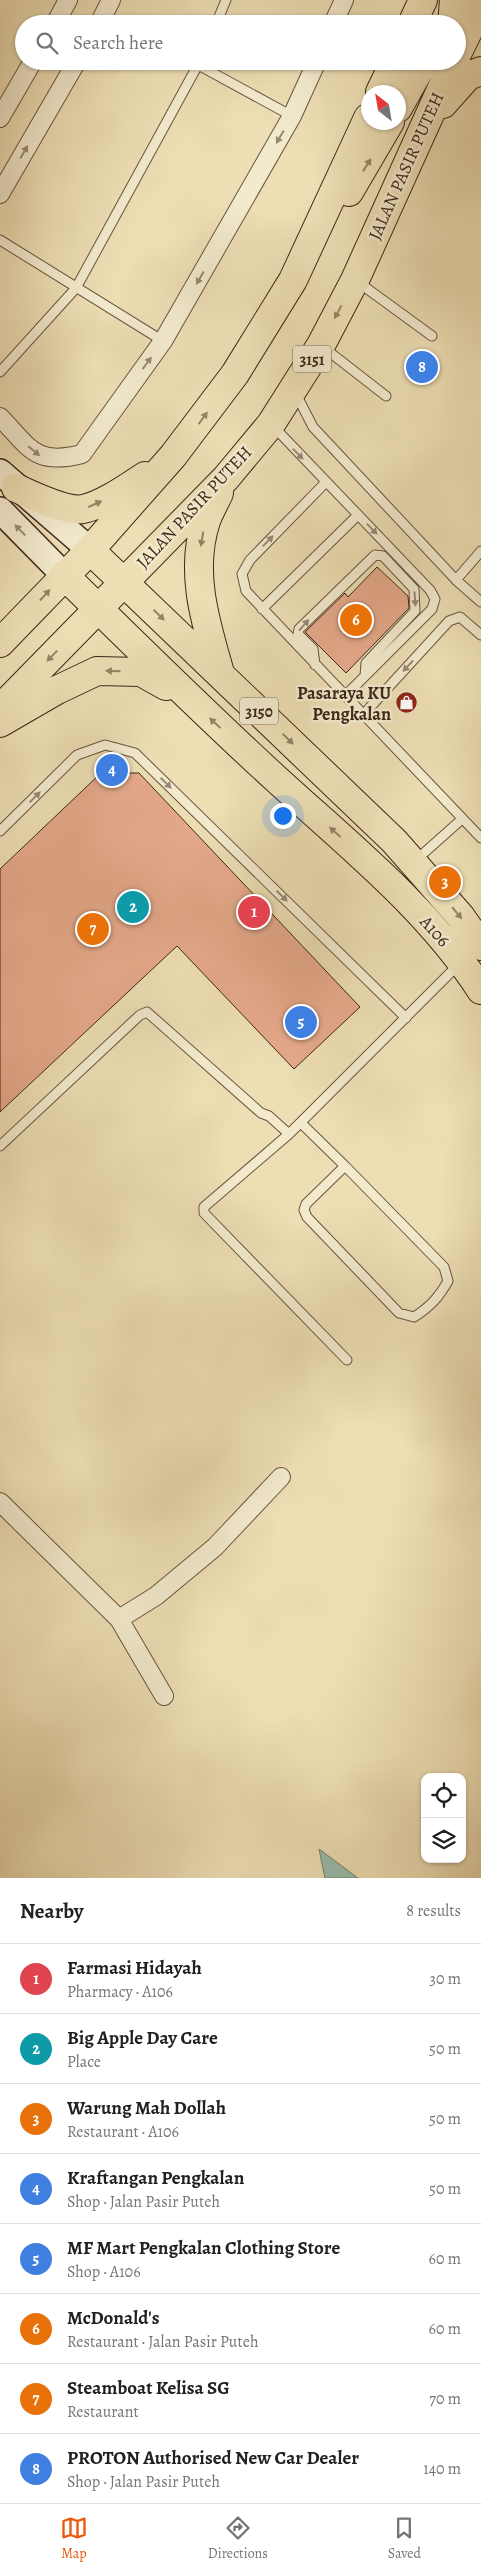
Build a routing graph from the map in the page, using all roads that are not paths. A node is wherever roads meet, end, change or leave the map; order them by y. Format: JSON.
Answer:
{"nodes":[{"id":1,"x":68,"y":0,"type":"edge"},
{"id":2,"x":111,"y":0,"type":"edge"},
{"id":3,"x":226,"y":0,"type":"edge"},
{"id":4,"x":344,"y":0,"type":"edge"},
{"id":5,"x":423,"y":0,"type":"edge"},
{"id":6,"x":454,"y":0,"type":"edge"},
{"id":7,"x":481,"y":5,"type":"edge"},
{"id":8,"x":59,"y":15,"type":"edge"},
{"id":9,"x":108,"y":15,"type":"edge"},
{"id":10,"x":220,"y":15,"type":"edge"},
{"id":11,"x":337,"y":15,"type":"edge"},
{"id":12,"x":416,"y":15,"type":"edge"},
{"id":13,"x":457,"y":15,"type":"edge"},
{"id":14,"x":466,"y":34,"type":"edge"},
{"id":15,"x":466,"y":46,"type":"edge"},
{"id":16,"x":481,"y":62,"type":"edge"},
{"id":17,"x":28,"y":70,"type":"edge"},
{"id":18,"x":72,"y":70,"type":"edge"},
{"id":19,"x":192,"y":70,"type":"edge"},
{"id":20,"x":210,"y":70,"type":"edge"},
{"id":21,"x":312,"y":70,"type":"edge"},
{"id":22,"x":391,"y":70,"type":"edge"},
{"id":23,"x":419,"y":70,"type":"edge"},
{"id":24,"x":450,"y":70,"type":"edge"},
{"id":25,"x":481,"y":71,"type":"edge"},
{"id":26,"x":383,"y":85,"type":"edge"},
{"id":27,"x":406,"y":93,"type":"edge"},
{"id":28,"x":292,"y":116,"type":"junction"},
{"id":29,"x":0,"y":118,"type":"edge"},
{"id":30,"x":426,"y":121,"type":"junction"},
{"id":31,"x":362,"y":130,"type":"edge"},
{"id":32,"x":386,"y":130,"type":"edge"},
{"id":33,"x":0,"y":194,"type":"edge"},
{"id":34,"x":0,"y":240,"type":"edge"},
{"id":35,"x":293,"y":280,"type":"junction"},
{"id":36,"x":355,"y":280,"type":"junction"},
{"id":37,"x":76,"y":288,"type":"junction"},
{"id":38,"x":432,"y":336,"type":"dead end"},
{"id":39,"x":163,"y":341,"type":"junction"},
{"id":40,"x":321,"y":345,"type":"junction"},
{"id":41,"x":0,"y":372,"type":"edge"},
{"id":42,"x":293,"y":388,"type":"junction"},
{"id":43,"x":386,"y":396,"type":"dead end"},
{"id":44,"x":0,"y":416,"type":"edge"},
{"id":45,"x":271,"y":424,"type":"junction"},
{"id":46,"x":173,"y":456,"type":"junction"},
{"id":47,"x":226,"y":478,"type":"junction"},
{"id":48,"x":8,"y":480,"type":"edge"},
{"id":49,"x":326,"y":482,"type":"junction"},
{"id":50,"x":0,"y":510,"type":"edge"},
{"id":51,"x":358,"y":515,"type":"junction"},
{"id":52,"x":90,"y":550,"type":"junction"},
{"id":53,"x":481,"y":551,"type":"edge"},
{"id":54,"x":64,"y":575,"type":"junction"},
{"id":55,"x":456,"y":580,"type":"junction"},
{"id":56,"x":123,"y":581,"type":"junction"},
{"id":57,"x":481,"y":602,"type":"edge"},
{"id":58,"x":98,"y":609,"type":"junction"},
{"id":59,"x":262,"y":609,"type":"junction"},
{"id":60,"x":481,"y":635,"type":"edge"},
{"id":61,"x":0,"y":643,"type":"edge"},
{"id":62,"x":315,"y":665,"type":"junction"},
{"id":63,"x":220,"y":673,"type":"junction"},
{"id":64,"x":365,"y":676,"type":"junction"},
{"id":65,"x":345,"y":696,"type":"junction"},
{"id":66,"x":189,"y":700,"type":"junction"},
{"id":67,"x":0,"y":709,"type":"edge"},
{"id":68,"x":363,"y":715,"type":"junction"},
{"id":69,"x":0,"y":723,"type":"edge"},
{"id":70,"x":462,"y":819,"type":"junction"},
{"id":71,"x":0,"y":831,"type":"edge"},
{"id":72,"x":481,"y":838,"type":"edge"},
{"id":73,"x":413,"y":862,"type":"junction"},
{"id":74,"x":472,"y":953,"type":"edge"},
{"id":75,"x":481,"y":990,"type":"edge"},
{"id":76,"x":406,"y":1018,"type":"junction"},
{"id":77,"x":301,"y":1123,"type":"junction"},
{"id":78,"x":289,"y":1134,"type":"junction"},
{"id":79,"x":0,"y":1146,"type":"edge"},
{"id":80,"x":345,"y":1166,"type":"junction"},
{"id":81,"x":348,"y":1360,"type":"dead end"},
{"id":82,"x":280,"y":1477,"type":"dead end"},
{"id":83,"x":0,"y":1502,"type":"edge"},
{"id":84,"x":119,"y":1620,"type":"junction"},
{"id":85,"x":164,"y":1696,"type":"dead end"}],
"edges":[{"from":1,"to":8,"type":"street"},
{"from":2,"to":9,"type":"street"},
{"from":3,"to":10,"type":"lane"},
{"from":4,"to":11,"type":"street"},
{"from":5,"to":12,"type":"main road"},
{"from":6,"to":13,"type":"main road"},
{"from":7,"to":14,"type":"main road"},
{"from":15,"to":16,"type":"street"},
{"from":17,"to":29,"type":"street"},
{"from":33,"to":18,"type":"street","one_way":true},
{"from":19,"to":37,"type":"lane"},
{"from":20,"to":28,"type":"lane"},
{"from":21,"to":28,"type":"street"},
{"from":22,"to":26,"type":"main road"},
{"from":23,"to":27,"type":"main road"},
{"from":24,"to":30,"type":"main road","name":"JALAN PASIR PUTEH","number":"3151"},
{"from":25,"to":30,"type":"main road"},
{"from":28,"to":39,"type":"street","one_way":true},
{"from":30,"to":36,"type":"main road","name":"JALAN PASIR PUTEH","number":"3151"},
{"from":31,"to":35,"type":"main road"},
{"from":35,"to":32,"type":"main road","one_way":true},
{"from":34,"to":37,"type":"lane"},
{"from":46,"to":35,"type":"main road","one_way":true},
{"from":36,"to":38,"type":"lane"},
{"from":36,"to":40,"type":"main road","name":"JALAN PASIR PUTEH","number":"3151","one_way":true},
{"from":37,"to":39,"type":"lane"},
{"from":37,"to":41,"type":"lane"},
{"from":44,"to":39,"type":"street","one_way":true},
{"from":40,"to":42,"type":"main road","name":"JALAN PASIR PUTEH","number":"3151"},
{"from":40,"to":43,"type":"lane"},
{"from":42,"to":45,"type":"main road","name":"JALAN PASIR PUTEH","number":"3151"},
{"from":42,"to":55,"type":"lane"},
{"from":45,"to":47,"type":"main road","name":"JALAN PASIR PUTEH","number":"3151"},
{"from":45,"to":49,"type":"lane","one_way":true},
{"from":48,"to":46,"type":"main road","one_way":true},
{"from":46,"to":52,"type":"main road"},
{"from":47,"to":56,"type":"main road","name":"JALAN PASIR PUTEH","number":"3151"},
{"from":47,"to":63,"type":"main road","one_way":true},
{"from":48,"to":52,"type":"street"},
{"from":49,"to":51,"type":"lane"},
{"from":59,"to":49,"type":"lane","one_way":true},
{"from":54,"to":50,"type":"street","one_way":true},
{"from":51,"to":59,"type":"lane"},
{"from":51,"to":64,"type":"lane","one_way":true},
{"from":52,"to":54,"type":"main road"},
{"from":52,"to":56,"type":"main road"},
{"from":53,"to":55,"type":"lane"},
{"from":54,"to":58,"type":"main road"},
{"from":61,"to":54,"type":"main road","one_way":true},
{"from":55,"to":57,"type":"lane"},
{"from":56,"to":58,"type":"main road","name":"JALAN PASIR PUTEH","number":"3151"},
{"from":56,"to":63,"type":"main road","number":"3150","one_way":true},
{"from":58,"to":66,"type":"main road","number":"3150"},
{"from":58,"to":67,"type":"main road","name":"JALAN PASIR PUTEH","number":"3151","one_way":true},
{"from":59,"to":62,"type":"lane"},
{"from":60,"to":68,"type":"lane","one_way":true},
{"from":62,"to":64,"type":"lane","one_way":true},
{"from":62,"to":65,"type":"lane"},
{"from":63,"to":73,"type":"main road","number":"3150","one_way":true},
{"from":64,"to":65,"type":"lane"},
{"from":65,"to":68,"type":"lane"},
{"from":66,"to":69,"type":"main road","one_way":true},
{"from":74,"to":66,"type":"main road","name":"A106","number":"3150","one_way":true},
{"from":68,"to":70,"type":"lane"},
{"from":70,"to":72,"type":"lane"},
{"from":70,"to":73,"type":"lane"},
{"from":71,"to":76,"type":"lane","one_way":true},
{"from":73,"to":74,"type":"main road","name":"A106","number":"3150","one_way":true},
{"from":74,"to":75,"type":"main road","number":"3150"},
{"from":74,"to":76,"type":"lane"},
{"from":76,"to":77,"type":"lane"},
{"from":77,"to":78,"type":"lane"},
{"from":77,"to":80,"type":"lane"},
{"from":78,"to":79,"type":"lane"},
{"from":78,"to":81,"type":"lane"},
{"from":80,"to":80,"type":"lane"},
{"from":82,"to":84,"type":"street"},
{"from":83,"to":84,"type":"street"},
{"from":84,"to":85,"type":"street"}]}
